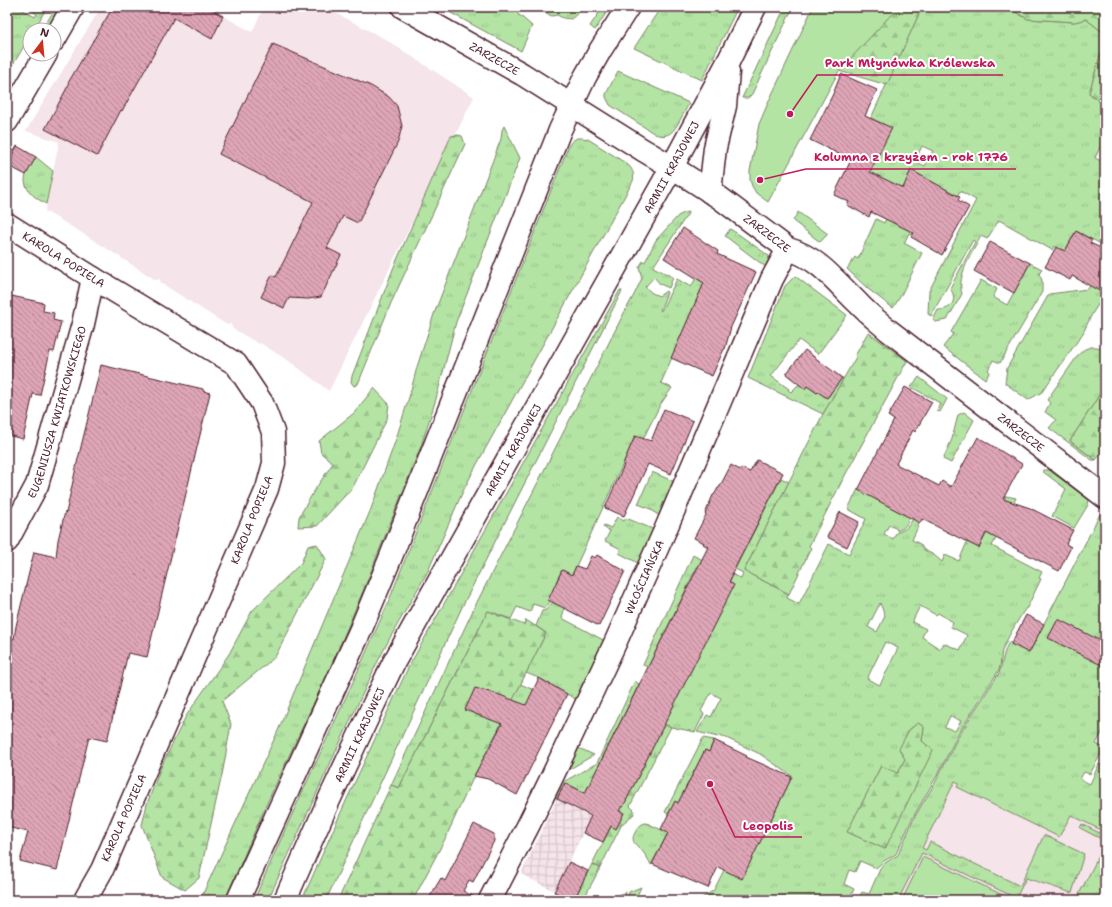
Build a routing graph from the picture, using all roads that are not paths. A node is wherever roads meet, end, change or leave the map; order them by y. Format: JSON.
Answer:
{"nodes":[{"id":1,"x":73,"y":7,"type":"edge"},
{"id":2,"x":402,"y":7,"type":"edge"},
{"id":3,"x":628,"y":7,"type":"edge"},
{"id":4,"x":755,"y":7,"type":"edge"},
{"id":5,"x":62,"y":26,"type":"edge"},
{"id":6,"x":729,"y":60,"type":"junction"},
{"id":7,"x":41,"y":62,"type":"edge"},
{"id":8,"x":571,"y":105,"type":"junction"},
{"id":9,"x":7,"y":121,"type":"edge"},
{"id":10,"x":672,"y":167,"type":"junction"},
{"id":11,"x":710,"y":192,"type":"junction"},
{"id":12,"x":7,"y":224,"type":"edge"},
{"id":13,"x":788,"y":248,"type":"junction"},
{"id":14,"x":93,"y":278,"type":"junction"},
{"id":15,"x":1105,"y":497,"type":"edge"},
{"id":16,"x":7,"y":541,"type":"edge"},
{"id":17,"x":85,"y":900,"type":"edge"},
{"id":18,"x":238,"y":900,"type":"edge"},
{"id":19,"x":285,"y":900,"type":"edge"},
{"id":20,"x":490,"y":900,"type":"edge"}],
"edges":[{"from":1,"to":5,"type":"street"},
{"from":2,"to":8,"type":"street","name":"ZARZECZE"},
{"from":3,"to":8,"type":"street"},
{"from":4,"to":6,"type":"street","name":"ARMII KRAJOWEJ"},
{"from":6,"to":10,"type":"street","name":"ARMII KRAJOWEJ"},
{"from":6,"to":11,"type":"street"},
{"from":7,"to":9,"type":"street"},
{"from":8,"to":10,"type":"street","name":"ZARZECZE"},
{"from":8,"to":18,"type":"street"},
{"from":10,"to":11,"type":"street","name":"ZARZECZE"},
{"from":10,"to":19,"type":"street","name":"ARMII KRAJOWEJ"},
{"from":11,"to":13,"type":"street","name":"ZARZECZE"},
{"from":12,"to":14,"type":"street","name":"KAROLA POPIELA"},
{"from":13,"to":15,"type":"street","name":"ZARZECZE"},
{"from":13,"to":20,"type":"street","name":"WŁOŚCIAŃSKA"},
{"from":14,"to":16,"type":"street","name":"EUGENIUSZA KWIATKOWSKIEGO"},
{"from":14,"to":17,"type":"street","name":"KAROLA POPIELA"}]}
